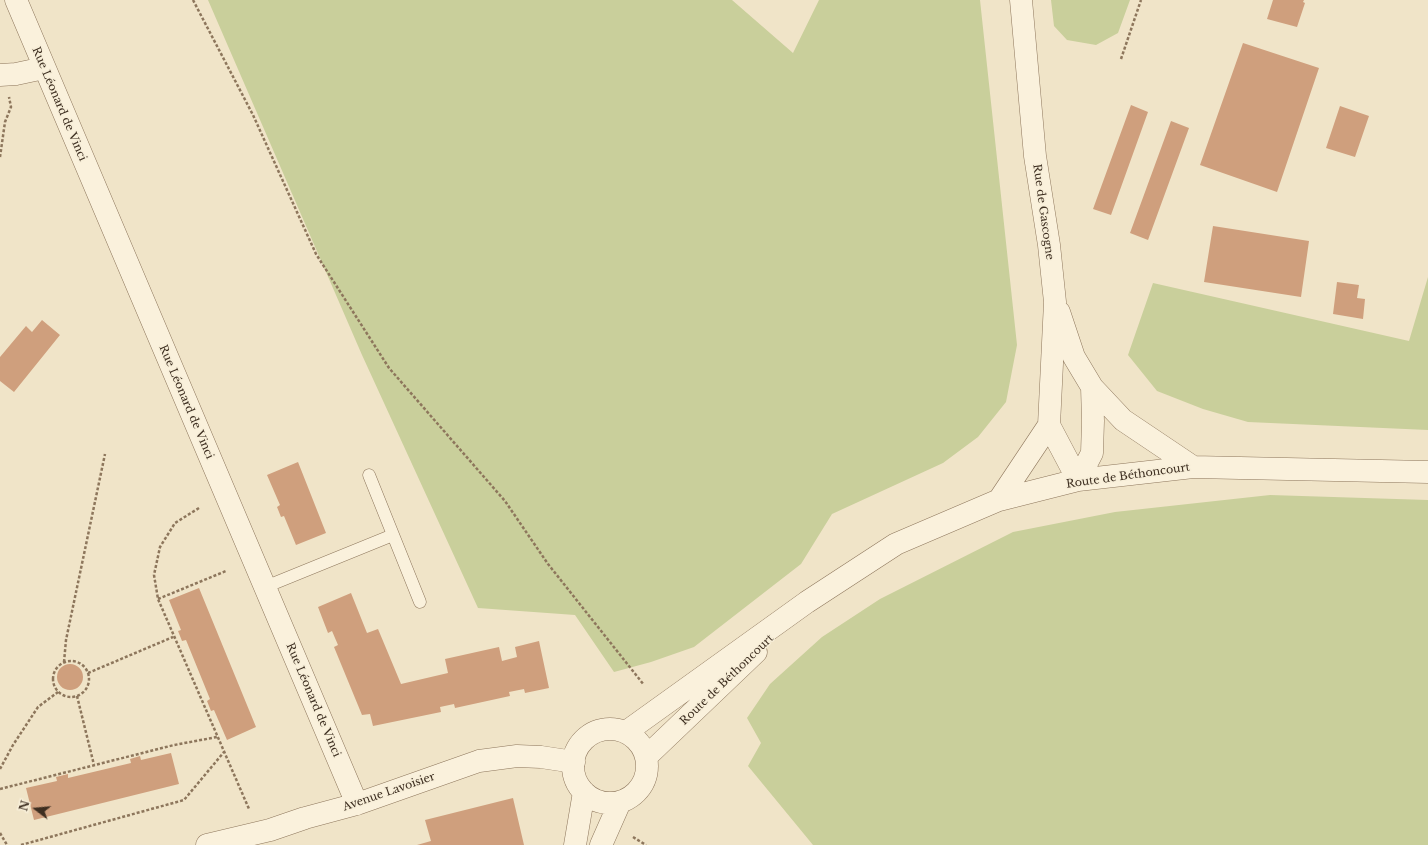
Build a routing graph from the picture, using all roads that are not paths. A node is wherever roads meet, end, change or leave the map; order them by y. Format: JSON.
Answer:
{"nodes":[{"id":1,"x":16,"y":0,"type":"edge"},
{"id":2,"x":1021,"y":0,"type":"edge"},
{"id":3,"x":44,"y":68,"type":"junction"},
{"id":4,"x":8,"y":75,"type":"edge"},
{"id":5,"x":1055,"y":302,"type":"junction"},
{"id":6,"x":1092,"y":387,"type":"junction"},
{"id":7,"x":1049,"y":425,"type":"junction"},
{"id":8,"x":1193,"y":466,"type":"junction"},
{"id":9,"x":1428,"y":472,"type":"edge"},
{"id":10,"x":369,"y":475,"type":"dead end"},
{"id":11,"x":1078,"y":480,"type":"junction"},
{"id":12,"x":999,"y":500,"type":"junction"},
{"id":13,"x":393,"y":535,"type":"junction"},
{"id":14,"x":265,"y":588,"type":"junction"},
{"id":15,"x":420,"y":602,"type":"dead end"},
{"id":16,"x":807,"y":602,"type":"junction"},
{"id":17,"x":626,"y":732,"type":"junction"},
{"id":18,"x":646,"y":757,"type":"junction"},
{"id":19,"x":574,"y":762,"type":"junction"},
{"id":20,"x":584,"y":792,"type":"junction"},
{"id":21,"x":620,"y":802,"type":"junction"},
{"id":22,"x":357,"y":804,"type":"junction"},
{"id":23,"x":207,"y":845,"type":"edge"},
{"id":24,"x":575,"y":845,"type":"edge"},
{"id":25,"x":601,"y":845,"type":"edge"}],
"edges":[{"from":1,"to":3,"type":"street","name":"Rue Léonard de Vinci"},
{"from":2,"to":5,"type":"street","name":"Rue de Gascogne"},
{"from":3,"to":4,"type":"street"},
{"from":3,"to":14,"type":"street","name":"Rue Léonard de Vinci"},
{"from":5,"to":6,"type":"street"},
{"from":5,"to":7,"type":"street","name":"Rue de Gascogne"},
{"from":6,"to":8,"type":"street"},
{"from":6,"to":11,"type":"street"},
{"from":7,"to":11,"type":"street"},
{"from":7,"to":12,"type":"street"},
{"from":8,"to":9,"type":"street","name":"Route de Béthoncourt"},
{"from":8,"to":11,"type":"street","name":"Route de Béthoncourt"},
{"from":10,"to":13,"type":"lane"},
{"from":11,"to":12,"type":"street","name":"Route de Béthoncourt"},
{"from":12,"to":16,"type":"street","name":"Route de Béthoncourt"},
{"from":13,"to":14,"type":"lane"},
{"from":13,"to":15,"type":"lane"},
{"from":14,"to":22,"type":"street","name":"Rue Léonard de Vinci"},
{"from":16,"to":17,"type":"street","name":"Route de Béthoncourt"},
{"from":16,"to":18,"type":"street","name":"Route de Béthoncourt"},
{"from":17,"to":18,"type":"street"},
{"from":17,"to":19,"type":"street"},
{"from":18,"to":21,"type":"street"},
{"from":19,"to":20,"type":"street"},
{"from":19,"to":22,"type":"street","name":"Avenue Lavoisier"},
{"from":20,"to":21,"type":"street"},
{"from":20,"to":24,"type":"street"},
{"from":21,"to":25,"type":"street"},
{"from":22,"to":23,"type":"street","name":"Avenue Lavoisier"}]}
